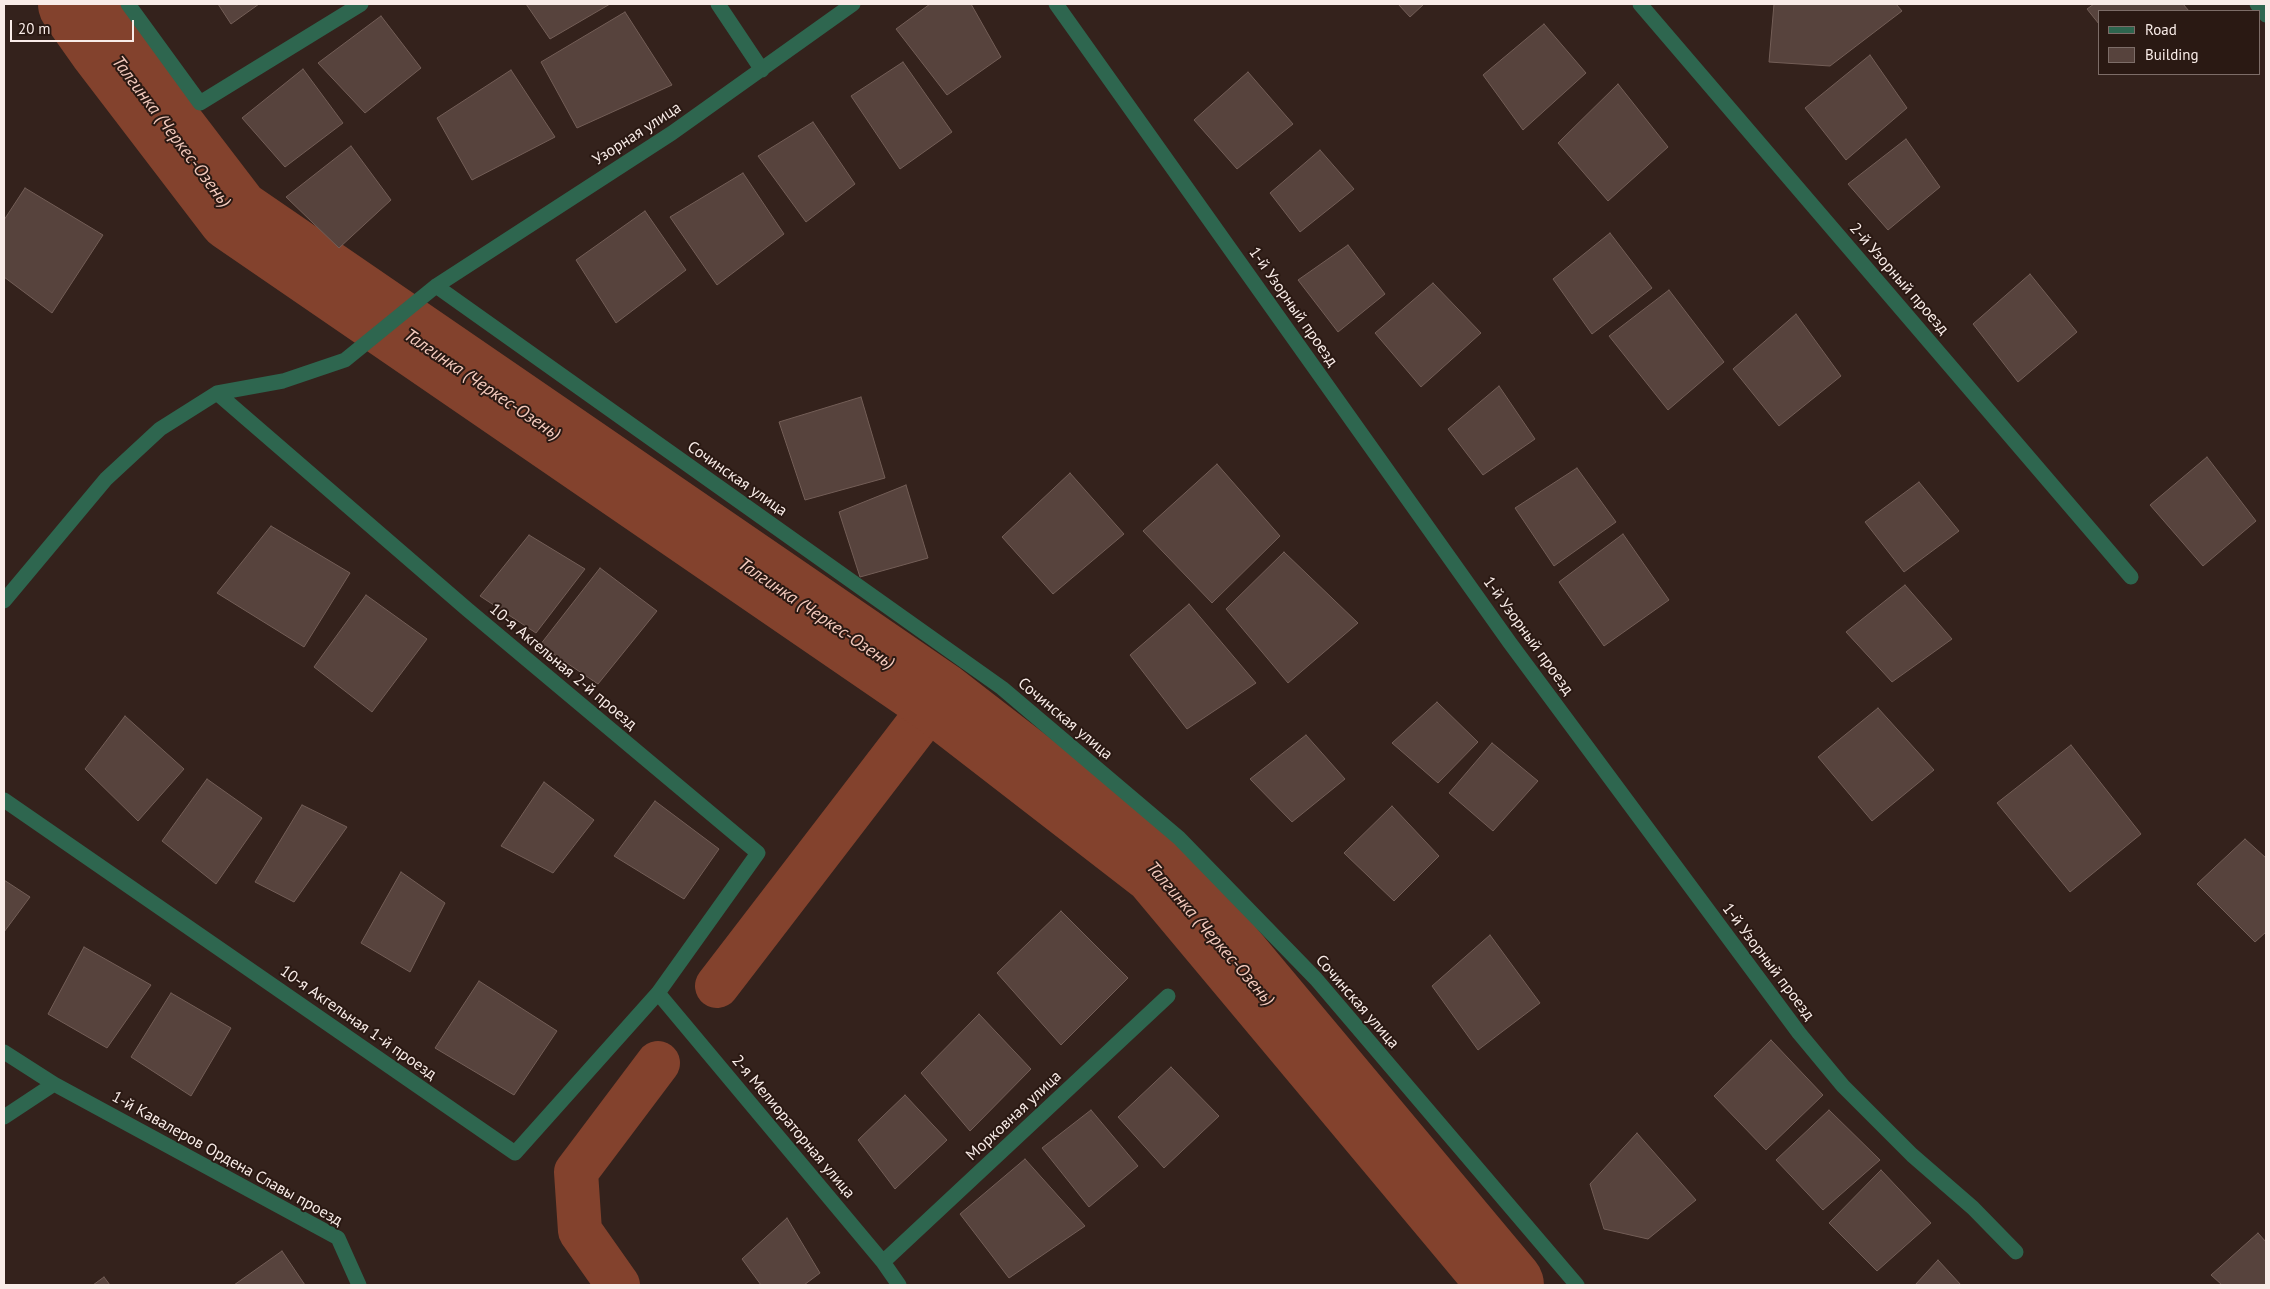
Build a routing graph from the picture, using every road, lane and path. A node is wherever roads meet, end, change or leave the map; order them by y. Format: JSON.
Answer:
{"nodes":[{"id":1,"x":128,"y":4,"type":"edge"},
{"id":2,"x":361,"y":4,"type":"edge"},
{"id":3,"x":718,"y":4,"type":"edge"},
{"id":4,"x":853,"y":4,"type":"edge"},
{"id":5,"x":1056,"y":4,"type":"edge"},
{"id":6,"x":1640,"y":4,"type":"edge"},
{"id":7,"x":2257,"y":4,"type":"edge"},
{"id":8,"x":2266,"y":15,"type":"edge"},
{"id":9,"x":762,"y":70,"type":"junction"},
{"id":10,"x":436,"y":286,"type":"junction"},
{"id":11,"x":217,"y":392,"type":"junction"},
{"id":12,"x":2131,"y":577,"type":"dead end"},
{"id":13,"x":4,"y":602,"type":"edge"},
{"id":14,"x":4,"y":800,"type":"edge"},
{"id":15,"x":658,"y":993,"type":"junction"},
{"id":16,"x":1168,"y":996,"type":"dead end"},
{"id":17,"x":4,"y":1052,"type":"edge"},
{"id":18,"x":54,"y":1084,"type":"junction"},
{"id":19,"x":4,"y":1117,"type":"edge"},
{"id":20,"x":2016,"y":1252,"type":"dead end"},
{"id":21,"x":883,"y":1262,"type":"junction"},
{"id":22,"x":359,"y":1285,"type":"edge"},
{"id":23,"x":899,"y":1285,"type":"edge"},
{"id":24,"x":1577,"y":1285,"type":"edge"}],
"edges":[{"from":1,"to":2,"type":"street"},
{"from":3,"to":9,"type":"street"},
{"from":4,"to":9,"type":"street","name":"Узорная улица"},
{"from":5,"to":20,"type":"street","name":"1-й Узорный проезд"},
{"from":6,"to":12,"type":"street","name":"2-й Узорный проезд"},
{"from":7,"to":8,"type":"street"},
{"from":9,"to":10,"type":"street","name":"Узорная улица"},
{"from":10,"to":11,"type":"street","name":"Узорная улица"},
{"from":10,"to":24,"type":"street","name":"Сочинская улица"},
{"from":11,"to":13,"type":"street"},
{"from":11,"to":15,"type":"street","name":"10-я Акгельная 2-й проезд"},
{"from":14,"to":15,"type":"street","name":"10-я Акгельная 1-й проезд"},
{"from":15,"to":21,"type":"street","name":"2-я Мелиораторная улица"},
{"from":16,"to":21,"type":"street","name":"Морковная улица"},
{"from":17,"to":18,"type":"street","name":"1-й Кавалеров Ордена Славы проезд"},
{"from":18,"to":19,"type":"street"},
{"from":18,"to":22,"type":"street","name":"1-й Кавалеров Ордена Славы проезд"},
{"from":21,"to":23,"type":"street","name":"2-я Мелиораторная улица"}]}
